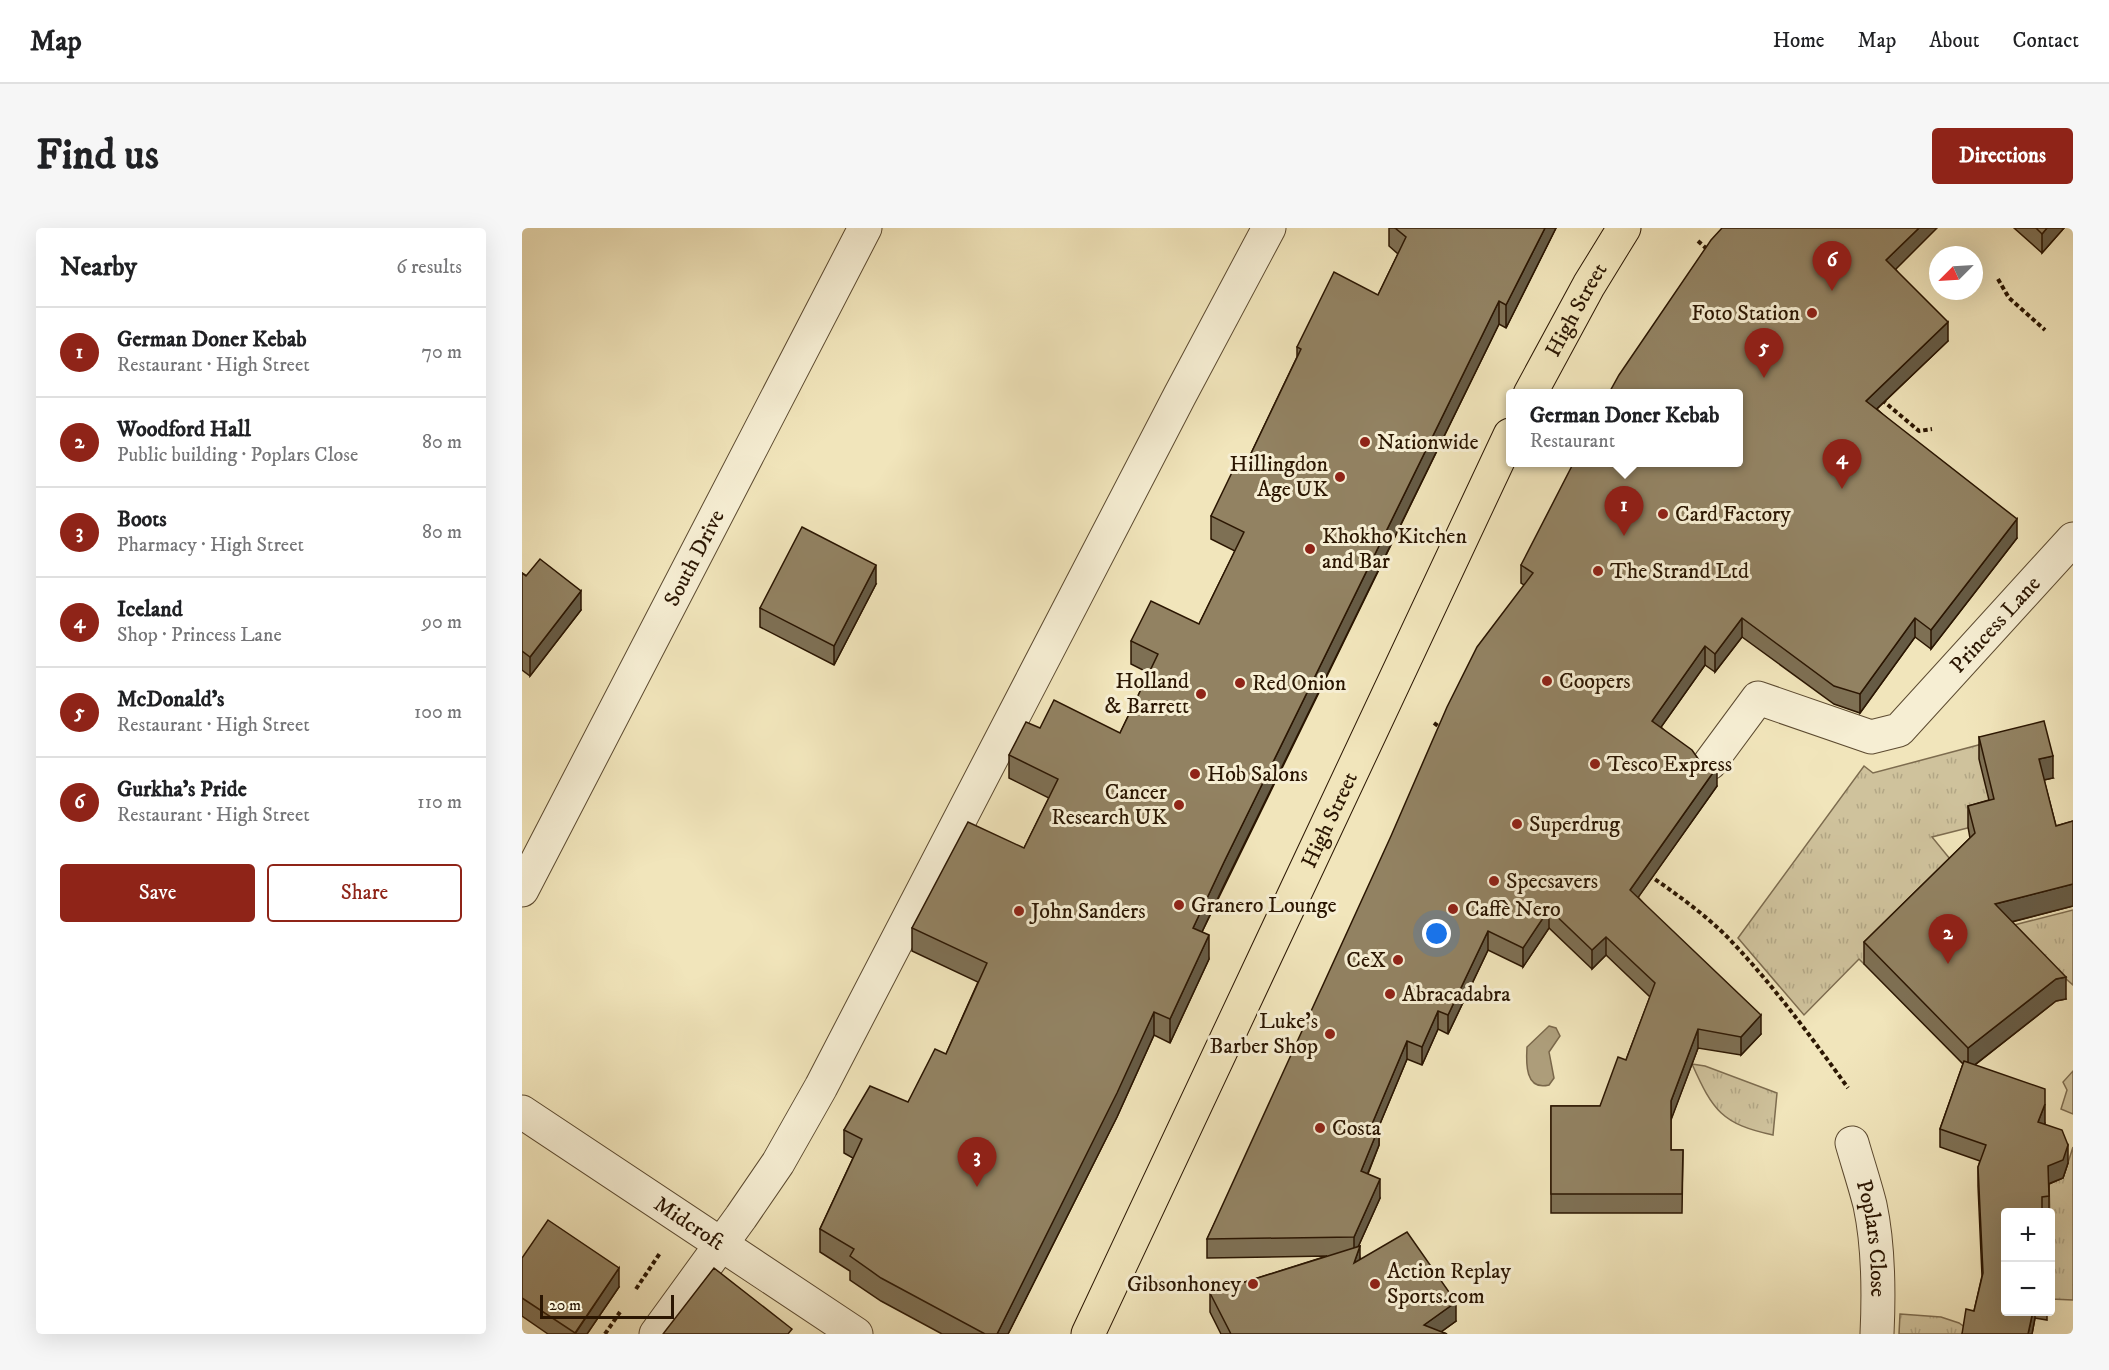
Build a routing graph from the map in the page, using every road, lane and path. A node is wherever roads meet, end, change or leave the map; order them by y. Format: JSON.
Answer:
{"nodes":[{"id":1,"x":865,"y":228,"type":"edge"},
{"id":2,"x":1269,"y":228,"type":"edge"},
{"id":3,"x":1624,"y":228,"type":"edge"},
{"id":4,"x":1698,"y":241,"type":"dead end"},
{"id":5,"x":1715,"y":256,"type":"edge"},
{"id":6,"x":1998,"y":279,"type":"dead end"},
{"id":7,"x":2045,"y":330,"type":"dead end"},
{"id":8,"x":1532,"y":389,"type":"edge"},
{"id":9,"x":1875,"y":393,"type":"edge"},
{"id":10,"x":1932,"y":429,"type":"dead end"},
{"id":11,"x":1506,"y":444,"type":"edge"},
{"id":12,"x":2073,"y":539,"type":"edge"},
{"id":13,"x":1434,"y":723,"type":"dead end"},
{"id":14,"x":1444,"y":730,"type":"edge"},
{"id":15,"x":1710,"y":763,"type":"edge"},
{"id":16,"x":1645,"y":872,"type":"edge"},
{"id":17,"x":522,"y":890,"type":"edge"},
{"id":18,"x":1848,"y":1088,"type":"dead end"},
{"id":19,"x":522,"y":1112,"type":"edge"},
{"id":20,"x":1852,"y":1143,"type":"dead end"},
{"id":21,"x":721,"y":1244,"type":"junction"},
{"id":22,"x":656,"y":1334,"type":"edge"},
{"id":23,"x":856,"y":1334,"type":"edge"},
{"id":24,"x":1088,"y":1334,"type":"edge"},
{"id":25,"x":1877,"y":1334,"type":"edge"}],
"edges":[{"from":1,"to":17,"type":"street","name":"South Drive"},
{"from":2,"to":21,"type":"street"},
{"from":3,"to":8,"type":"main road","name":"High Street"},
{"from":4,"to":5,"type":"path"},
{"from":6,"to":7,"type":"path"},
{"from":9,"to":10,"type":"path"},
{"from":11,"to":24,"type":"main road","name":"High Street"},
{"from":12,"to":15,"type":"street","name":"Princess Lane"},
{"from":13,"to":14,"type":"path"},
{"from":16,"to":18,"type":"path"},
{"from":19,"to":21,"type":"street","name":"Midcroft"},
{"from":20,"to":25,"type":"street","name":"Poplars Close"},
{"from":21,"to":22,"type":"street"},
{"from":21,"to":23,"type":"street","name":"Midcroft"}]}
